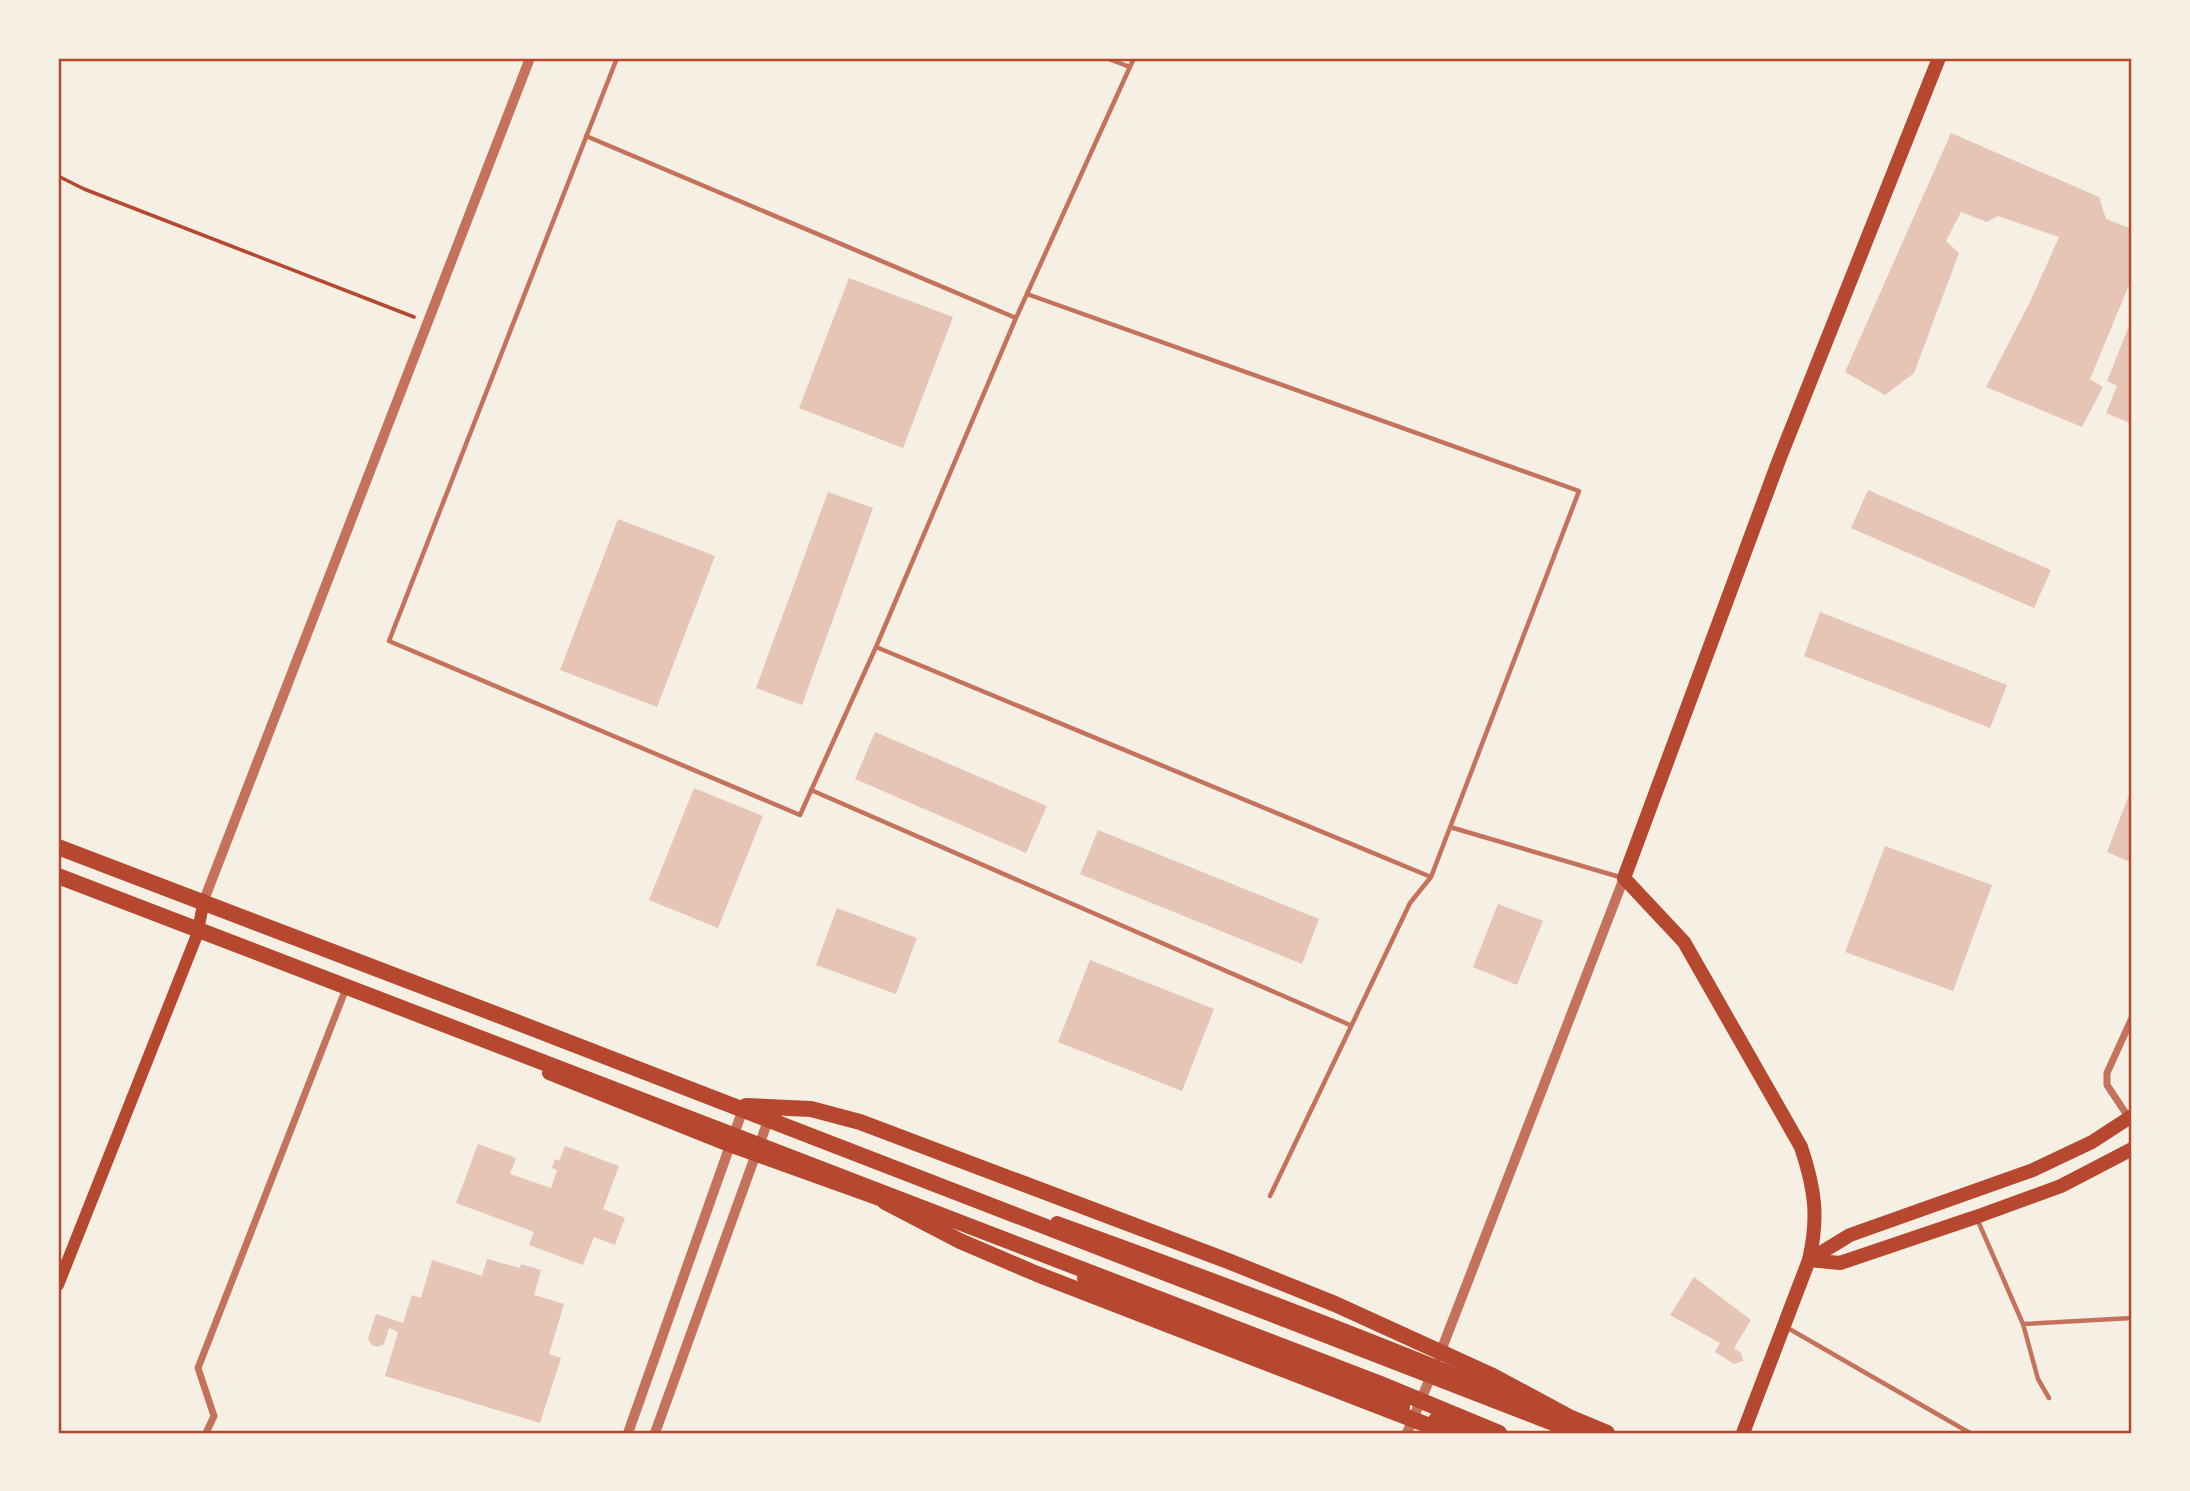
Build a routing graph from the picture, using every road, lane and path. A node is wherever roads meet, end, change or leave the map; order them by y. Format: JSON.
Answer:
{"nodes":[{"id":1,"x":530,"y":58,"type":"edge"},
{"id":2,"x":617,"y":58,"type":"edge"},
{"id":3,"x":1106,"y":58,"type":"edge"},
{"id":4,"x":1134,"y":58,"type":"edge"},
{"id":5,"x":1939,"y":58,"type":"edge"},
{"id":6,"x":1130,"y":67,"type":"junction"},
{"id":7,"x":586,"y":136,"type":"junction"},
{"id":8,"x":58,"y":176,"type":"edge"},
{"id":9,"x":1027,"y":294,"type":"junction"},
{"id":10,"x":1016,"y":318,"type":"junction"},
{"id":11,"x":428,"y":323,"type":"junction"},
{"id":12,"x":876,"y":647,"type":"junction"},
{"id":13,"x":811,"y":790,"type":"junction"},
{"id":14,"x":1450,"y":827,"type":"junction"},
{"id":15,"x":58,"y":846,"type":"edge"},
{"id":16,"x":58,"y":876,"type":"edge"},
{"id":17,"x":1431,"y":877,"type":"junction"},
{"id":18,"x":1624,"y":878,"type":"junction"},
{"id":19,"x":58,"y":883,"type":"edge"},
{"id":20,"x":204,"y":900,"type":"junction"},
{"id":21,"x":197,"y":935,"type":"junction"},
{"id":22,"x":345,"y":991,"type":"junction"},
{"id":23,"x":2132,"y":1018,"type":"edge"},
{"id":24,"x":1350,"y":1025,"type":"junction"},
{"id":25,"x":744,"y":1105,"type":"junction"},
{"id":26,"x":770,"y":1115,"type":"junction"},
{"id":27,"x":2130,"y":1117,"type":"edge"},
{"id":28,"x":729,"y":1145,"type":"junction"},
{"id":29,"x":2132,"y":1149,"type":"edge"},
{"id":30,"x":756,"y":1155,"type":"junction"},
{"id":31,"x":1270,"y":1196,"type":"dead end"},
{"id":32,"x":883,"y":1201,"type":"junction"},
{"id":33,"x":1976,"y":1217,"type":"junction"},
{"id":34,"x":1809,"y":1260,"type":"junction"},
{"id":35,"x":58,"y":1285,"type":"edge"},
{"id":36,"x":2132,"y":1318,"type":"edge"},
{"id":37,"x":2023,"y":1324,"type":"junction"},
{"id":38,"x":1784,"y":1326,"type":"junction"},
{"id":39,"x":1436,"y":1366,"type":"junction"},
{"id":40,"x":2049,"y":1398,"type":"dead end"},
{"id":41,"x":1415,"y":1412,"type":"junction"},
{"id":42,"x":206,"y":1433,"type":"edge"},
{"id":43,"x":628,"y":1433,"type":"edge"},
{"id":44,"x":655,"y":1433,"type":"edge"},
{"id":45,"x":1407,"y":1433,"type":"edge"},
{"id":46,"x":1448,"y":1433,"type":"edge"},
{"id":47,"x":1469,"y":1433,"type":"edge"},
{"id":48,"x":1499,"y":1433,"type":"edge"},
{"id":49,"x":1578,"y":1433,"type":"edge"},
{"id":50,"x":1594,"y":1433,"type":"edge"},
{"id":51,"x":1607,"y":1433,"type":"edge"},
{"id":52,"x":1744,"y":1433,"type":"edge"},
{"id":53,"x":1970,"y":1433,"type":"edge"}],
"edges":[{"from":1,"to":11,"type":"street"},
{"from":2,"to":7,"type":"lane"},
{"from":3,"to":6,"type":"lane"},
{"from":4,"to":6,"type":"lane"},
{"from":5,"to":18,"type":"main road"},
{"from":6,"to":9,"type":"lane"},
{"from":7,"to":10,"type":"lane"},
{"from":7,"to":13,"type":"lane"},
{"from":8,"to":11,"type":"path"},
{"from":9,"to":10,"type":"lane"},
{"from":9,"to":14,"type":"lane"},
{"from":10,"to":12,"type":"lane"},
{"from":11,"to":20,"type":"street"},
{"from":12,"to":13,"type":"lane"},
{"from":12,"to":17,"type":"lane"},
{"from":13,"to":24,"type":"lane"},
{"from":14,"to":17,"type":"lane"},
{"from":14,"to":18,"type":"lane"},
{"from":15,"to":20,"type":"main road"},
{"from":15,"to":49,"type":"highway"},
{"from":16,"to":48,"type":"highway"},
{"from":17,"to":24,"type":"lane"},
{"from":18,"to":34,"type":"main road"},
{"from":18,"to":39,"type":"street"},
{"from":19,"to":21,"type":"main road"},
{"from":20,"to":21,"type":"main road"},
{"from":20,"to":25,"type":"main road"},
{"from":21,"to":22,"type":"main road"},
{"from":21,"to":35,"type":"main road"},
{"from":22,"to":28,"type":"main road"},
{"from":22,"to":42,"type":"street"},
{"from":23,"to":27,"type":"street"},
{"from":24,"to":31,"type":"lane"},
{"from":25,"to":26,"type":"main road"},
{"from":25,"to":28,"type":"street"},
{"from":25,"to":51,"type":"highway"},
{"from":26,"to":30,"type":"street"},
{"from":26,"to":39,"type":"main road"},
{"from":27,"to":34,"type":"main road"},
{"from":28,"to":30,"type":"main road"},
{"from":28,"to":43,"type":"street"},
{"from":29,"to":33,"type":"main road"},
{"from":30,"to":32,"type":"main road"},
{"from":30,"to":44,"type":"street"},
{"from":32,"to":41,"type":"main road"},
{"from":32,"to":46,"type":"highway"},
{"from":33,"to":34,"type":"main road"},
{"from":33,"to":37,"type":"lane"},
{"from":34,"to":38,"type":"main road"},
{"from":36,"to":37,"type":"lane"},
{"from":37,"to":40,"type":"lane"},
{"from":38,"to":52,"type":"main road"},
{"from":38,"to":53,"type":"lane"},
{"from":39,"to":41,"type":"street"},
{"from":39,"to":50,"type":"main road"},
{"from":41,"to":45,"type":"street"},
{"from":41,"to":47,"type":"main road"}]}
